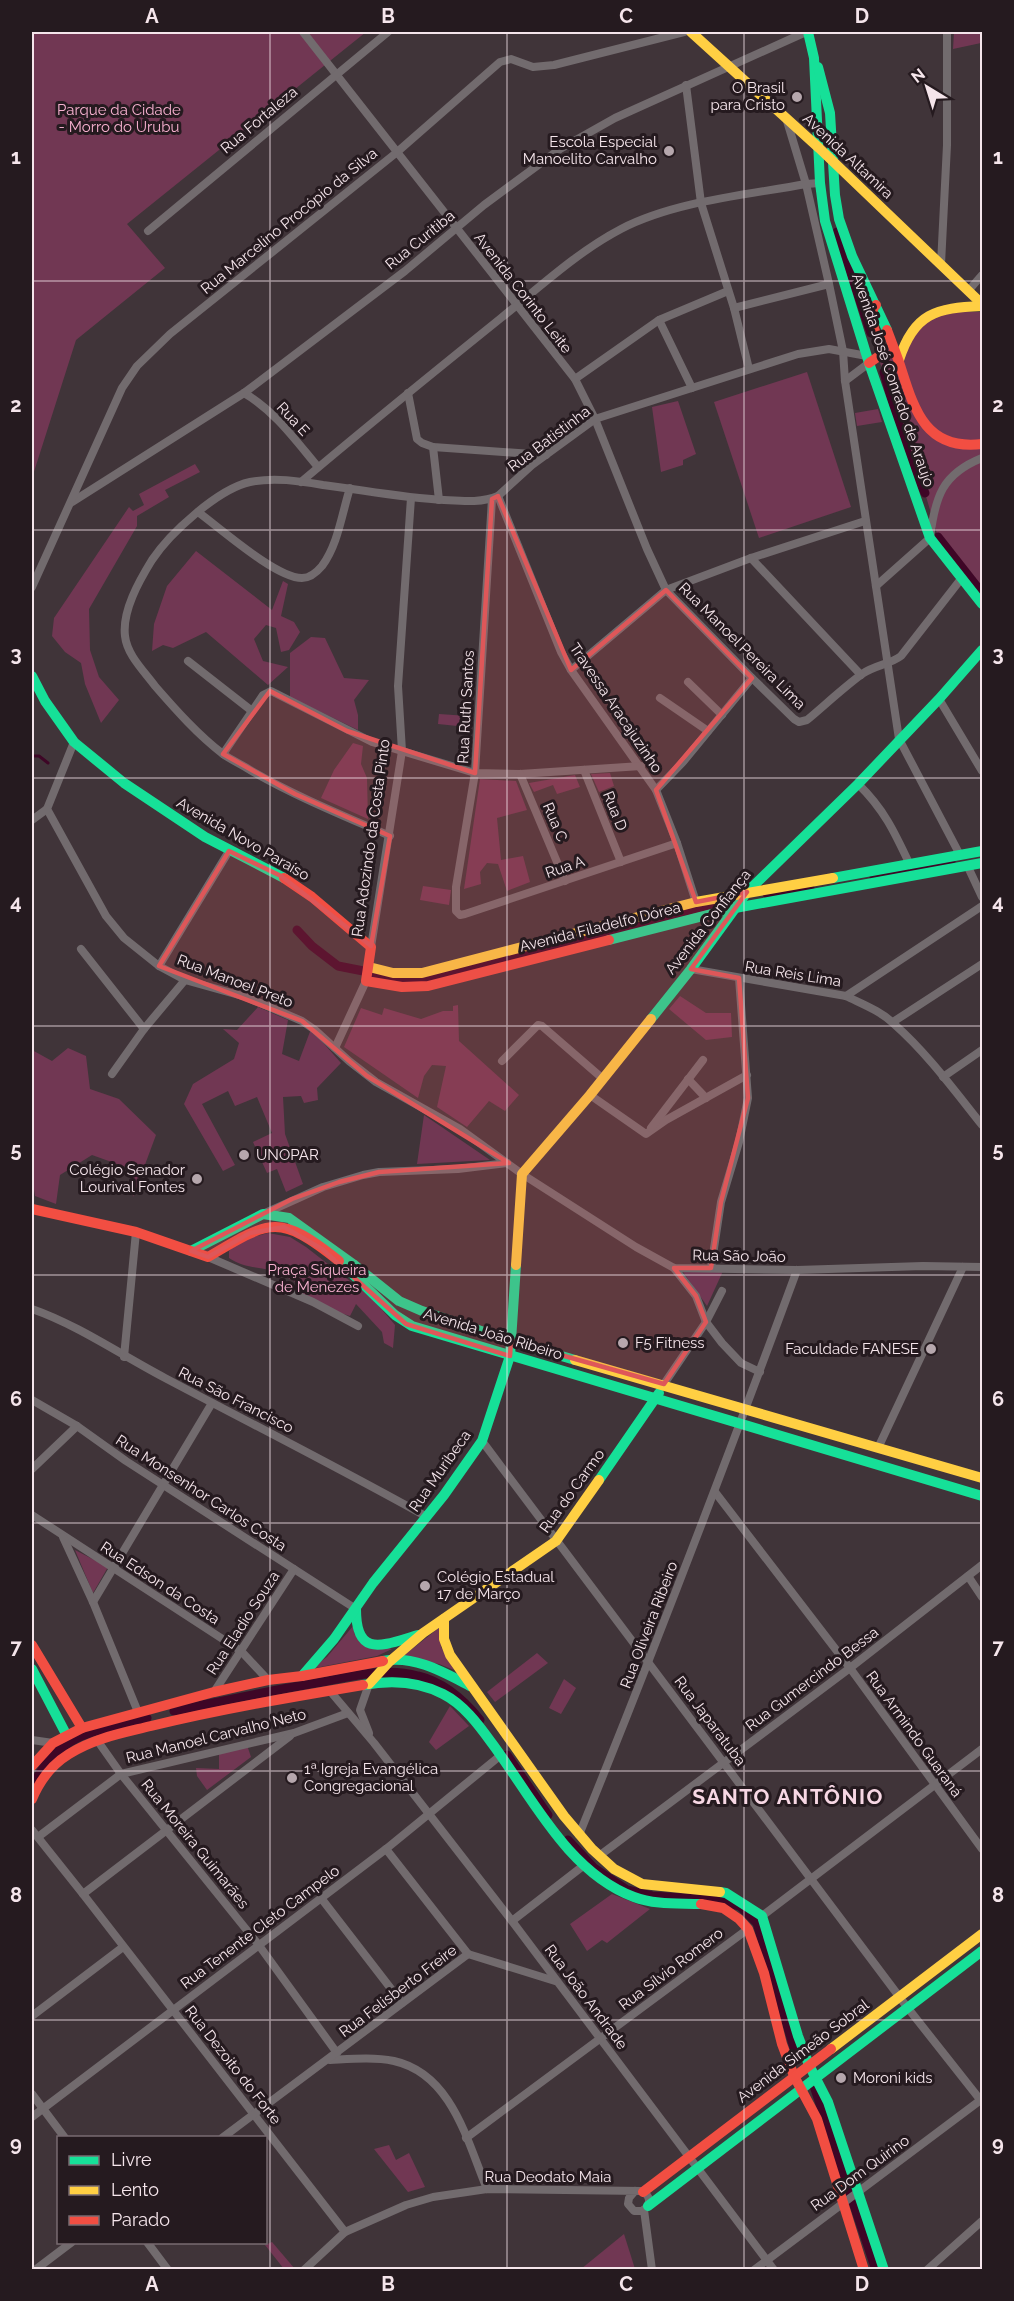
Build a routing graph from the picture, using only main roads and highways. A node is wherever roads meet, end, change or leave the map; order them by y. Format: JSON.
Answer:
{"nodes":[{"id":1,"x":691,"y":32,"type":"edge"},
{"id":2,"x":807,"y":32,"type":"edge"},
{"id":3,"x":814,"y":58,"type":"junction"},
{"id":4,"x":819,"y":148,"type":"junction"},
{"id":5,"x":834,"y":162,"type":"junction"},
{"id":6,"x":876,"y":305,"type":"junction"},
{"id":7,"x":982,"y":305,"type":"edge"},
{"id":8,"x":868,"y":359,"type":"junction"},
{"id":9,"x":898,"y":360,"type":"junction"},
{"id":10,"x":982,"y":444,"type":"edge"},
{"id":11,"x":982,"y":604,"type":"edge"},
{"id":12,"x":982,"y":650,"type":"edge"},
{"id":13,"x":32,"y":676,"type":"edge"},
{"id":14,"x":982,"y":850,"type":"edge"},
{"id":15,"x":982,"y":863,"type":"edge"},
{"id":16,"x":746,"y":893,"type":"junction"},
{"id":17,"x":735,"y":908,"type":"junction"},
{"id":18,"x":371,"y":947,"type":"joint"},
{"id":19,"x":367,"y":974,"type":"junction"},
{"id":20,"x":522,"y":1174,"type":"joint"},
{"id":21,"x":32,"y":1209,"type":"edge"},
{"id":22,"x":191,"y":1251,"type":"junction"},
{"id":23,"x":511,"y":1341,"type":"junction"},
{"id":24,"x":510,"y":1356,"type":"junction"},
{"id":25,"x":664,"y":1384,"type":"junction"},
{"id":26,"x":657,"y":1397,"type":"junction"},
{"id":27,"x":982,"y":1478,"type":"edge"},
{"id":28,"x":982,"y":1496,"type":"edge"},
{"id":29,"x":356,"y":1609,"type":"junction"},
{"id":30,"x":444,"y":1618,"type":"junction"},
{"id":31,"x":423,"y":1633,"type":"junction"},
{"id":32,"x":32,"y":1645,"type":"edge"},
{"id":33,"x":391,"y":1661,"type":"junction"},
{"id":34,"x":32,"y":1669,"type":"edge"},
{"id":35,"x":302,"y":1676,"type":"junction"},
{"id":36,"x":372,"y":1680,"type":"junction"},
{"id":37,"x":475,"y":1690,"type":"junction"},
{"id":38,"x":158,"y":1707,"type":"junction"},
{"id":39,"x":160,"y":1724,"type":"junction"},
{"id":40,"x":82,"y":1728,"type":"junction"},
{"id":41,"x":66,"y":1734,"type":"junction"},
{"id":42,"x":32,"y":1766,"type":"edge"},
{"id":43,"x":32,"y":1799,"type":"edge"},
{"id":44,"x":982,"y":1934,"type":"edge"},
{"id":45,"x":982,"y":1951,"type":"edge"},
{"id":46,"x":809,"y":2065,"type":"junction"},
{"id":47,"x":794,"y":2076,"type":"junction"},
{"id":48,"x":817,"y":2078,"type":"junction"},
{"id":49,"x":802,"y":2090,"type":"junction"},
{"id":50,"x":639,"y":2192,"type":"road end"},
{"id":51,"x":646,"y":2208,"type":"road end"},
{"id":52,"x":864,"y":2270,"type":"edge"},
{"id":53,"x":884,"y":2270,"type":"edge"}],
"edges":[{"from":1,"to":4,"type":"main road","name":"Avenida Altamira"},
{"from":2,"to":3,"type":"main road"},
{"from":3,"to":4,"type":"main road","name":"Avenida José Conrado de Araujo"},
{"from":3,"to":5,"type":"main road","name":"Avenida José Conrado de Araujo"},
{"from":4,"to":5,"type":"main road","name":"Avenida Altamira"},
{"from":4,"to":8,"type":"main road","name":"Avenida José Conrado de Araujo"},
{"from":5,"to":6,"type":"main road","name":"Avenida José Conrado de Araujo"},
{"from":5,"to":7,"type":"main road","name":"Avenida Altamira"},
{"from":6,"to":8,"type":"main road"},
{"from":6,"to":9,"type":"main road","name":"Avenida José Conrado de Araujo"},
{"from":7,"to":9,"type":"main road"},
{"from":8,"to":11,"type":"main road","name":"Avenida José Conrado de Araujo"},
{"from":9,"to":10,"type":"main road","name":"Avenida José Conrado de Araujo"},
{"from":12,"to":16,"type":"main road","name":"Avenida Confiança"},
{"from":13,"to":18,"type":"main road","name":"Avenida Novo Paraíso"},
{"from":14,"to":16,"type":"main road","name":"Avenida Filadelfo Dórea"},
{"from":15,"to":17,"type":"main road","name":"Avenida Filadelfo Dórea"},
{"from":16,"to":17,"type":"main road","name":"Avenida Confiança"},
{"from":16,"to":19,"type":"main road","name":"Avenida Filadelfo Dórea"},
{"from":17,"to":19,"type":"main road","name":"Avenida Filadelfo Dórea"},
{"from":17,"to":20,"type":"main road","name":"Avenida Confiança"},
{"from":18,"to":19,"type":"main road","name":"Rua Adozindo da Costa Pinto"},
{"from":20,"to":23,"type":"main road","name":"Rua Muribeca"},
{"from":21,"to":22,"type":"main road"},
{"from":22,"to":23,"type":"main road","name":"Avenida João Ribeiro"},
{"from":22,"to":24,"type":"main road","name":"Avenida João Ribeiro"},
{"from":23,"to":24,"type":"main road","name":"Rua Muribeca"},
{"from":23,"to":25,"type":"main road","name":"Avenida João Ribeiro"},
{"from":24,"to":26,"type":"main road","name":"Avenida João Ribeiro"},
{"from":24,"to":29,"type":"main road","name":"Rua Muribeca"},
{"from":25,"to":26,"type":"main road","name":"Rua do Carmo"},
{"from":25,"to":27,"type":"main road","name":"Avenida João Ribeiro"},
{"from":26,"to":28,"type":"main road","name":"Avenida João Ribeiro"},
{"from":26,"to":30,"type":"main road","name":"Rua do Carmo"},
{"from":29,"to":31,"type":"main road"},
{"from":29,"to":35,"type":"main road","name":"Rua Muribeca"},
{"from":30,"to":31,"type":"main road","name":"Rua do Carmo"},
{"from":30,"to":37,"type":"main road"},
{"from":31,"to":33,"type":"main road","name":"Rua do Carmo"},
{"from":32,"to":40,"type":"main road"},
{"from":33,"to":35,"type":"main road"},
{"from":33,"to":36,"type":"main road","name":"Rua do Carmo"},
{"from":33,"to":37,"type":"main road"},
{"from":34,"to":41,"type":"main road"},
{"from":35,"to":38,"type":"main road"},
{"from":36,"to":39,"type":"main road"},
{"from":36,"to":47,"type":"main road"},
{"from":37,"to":46,"type":"main road"},
{"from":38,"to":39,"type":"main road"},
{"from":38,"to":40,"type":"main road"},
{"from":39,"to":43,"type":"main road"},
{"from":40,"to":41,"type":"main road"},
{"from":41,"to":42,"type":"main road"},
{"from":44,"to":46,"type":"main road","name":"Avenida Simeão Sobral"},
{"from":45,"to":48,"type":"main road","name":"Avenida Simeão Sobral"},
{"from":46,"to":47,"type":"main road","name":"Avenida Simeão Sobral"},
{"from":46,"to":48,"type":"main road"},
{"from":47,"to":49,"type":"main road"},
{"from":47,"to":50,"type":"main road","name":"Avenida Simeão Sobral"},
{"from":48,"to":49,"type":"main road","name":"Avenida Simeão Sobral"},
{"from":48,"to":53,"type":"main road"},
{"from":49,"to":51,"type":"main road","name":"Avenida Simeão Sobral"},
{"from":49,"to":52,"type":"main road"}]}
